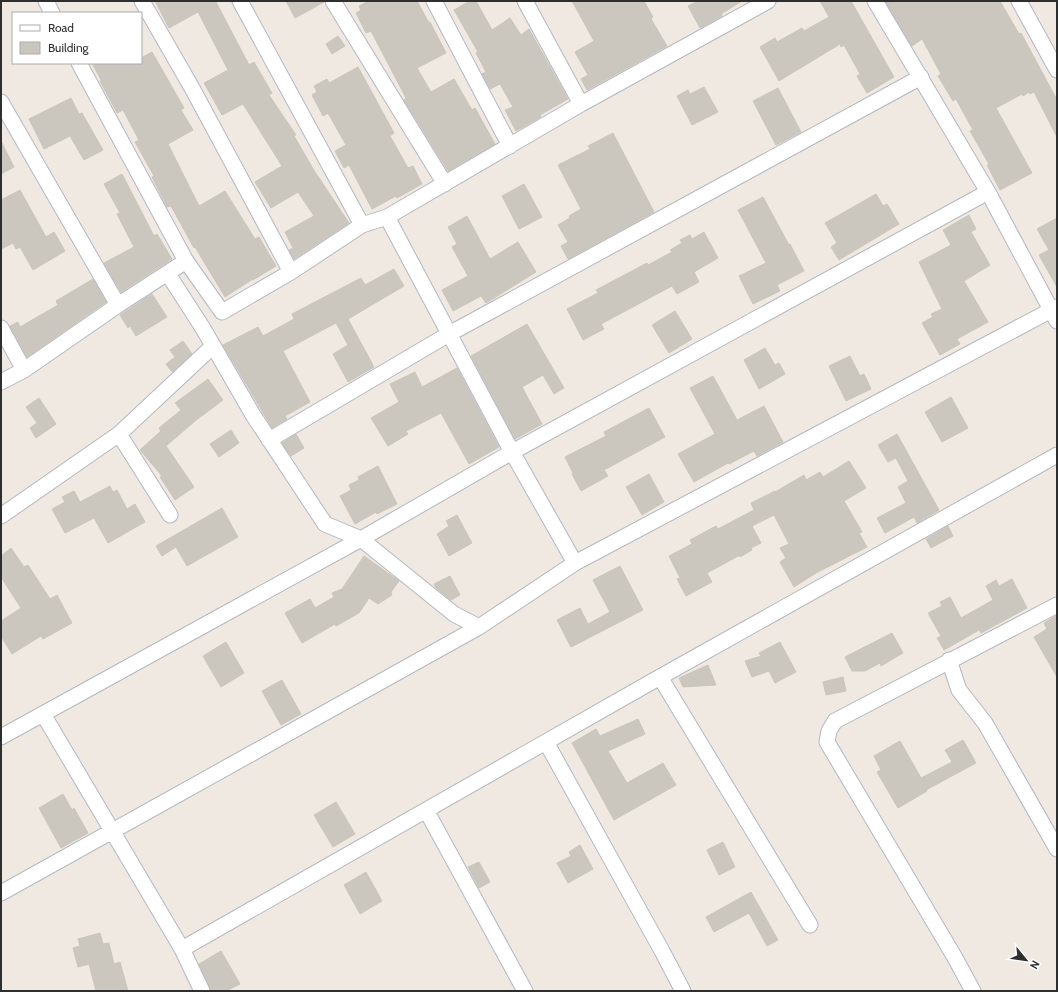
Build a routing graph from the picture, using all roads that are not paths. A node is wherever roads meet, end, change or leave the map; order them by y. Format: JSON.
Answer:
{"nodes":[{"id":1,"x":46,"y":1,"type":"edge"},
{"id":2,"x":142,"y":1,"type":"edge"},
{"id":3,"x":240,"y":1,"type":"edge"},
{"id":4,"x":333,"y":1,"type":"edge"},
{"id":5,"x":434,"y":1,"type":"edge"},
{"id":6,"x":525,"y":1,"type":"edge"},
{"id":7,"x":768,"y":1,"type":"edge"},
{"id":8,"x":875,"y":1,"type":"edge"},
{"id":9,"x":1019,"y":1,"type":"edge"},
{"id":10,"x":52,"y":12,"type":"edge"},
{"id":11,"x":80,"y":64,"type":"edge"},
{"id":12,"x":1057,"y":70,"type":"edge"},
{"id":13,"x":921,"y":77,"type":"junction"},
{"id":14,"x":1,"y":102,"type":"edge"},
{"id":15,"x":581,"y":104,"type":"junction"},
{"id":16,"x":510,"y":146,"type":"junction"},
{"id":17,"x":445,"y":184,"type":"junction"},
{"id":18,"x":988,"y":192,"type":"junction"},
{"id":19,"x":387,"y":216,"type":"junction"},
{"id":20,"x":362,"y":225,"type":"junction"},
{"id":21,"x":186,"y":261,"type":"junction"},
{"id":22,"x":291,"y":272,"type":"junction"},
{"id":23,"x":168,"y":274,"type":"junction"},
{"id":24,"x":118,"y":305,"type":"junction"},
{"id":25,"x":1055,"y":313,"type":"edge"},
{"id":26,"x":1,"y":328,"type":"edge"},
{"id":27,"x":449,"y":334,"type":"junction"},
{"id":28,"x":213,"y":346,"type":"junction"},
{"id":29,"x":24,"y":370,"type":"junction"},
{"id":30,"x":1,"y":382,"type":"edge"},
{"id":31,"x":119,"y":434,"type":"junction"},
{"id":32,"x":269,"y":440,"type":"junction"},
{"id":33,"x":512,"y":452,"type":"junction"},
{"id":34,"x":1057,"y":455,"type":"edge"},
{"id":35,"x":170,"y":515,"type":"dead end"},
{"id":36,"x":1,"y":516,"type":"edge"},
{"id":37,"x":362,"y":539,"type":"junction"},
{"id":38,"x":575,"y":563,"type":"junction"},
{"id":39,"x":1057,"y":605,"type":"edge"},
{"id":40,"x":479,"y":627,"type":"junction"},
{"id":41,"x":949,"y":660,"type":"junction"},
{"id":42,"x":660,"y":677,"type":"junction"},
{"id":43,"x":44,"y":714,"type":"junction"},
{"id":44,"x":1,"y":737,"type":"edge"},
{"id":45,"x":546,"y":742,"type":"junction"},
{"id":46,"x":426,"y":810,"type":"junction"},
{"id":47,"x":113,"y":831,"type":"junction"},
{"id":48,"x":1057,"y":849,"type":"edge"},
{"id":49,"x":1,"y":894,"type":"edge"},
{"id":50,"x":810,"y":925,"type":"dead end"},
{"id":51,"x":182,"y":949,"type":"junction"},
{"id":52,"x":202,"y":991,"type":"edge"},
{"id":53,"x":525,"y":991,"type":"edge"},
{"id":54,"x":683,"y":991,"type":"edge"},
{"id":55,"x":973,"y":991,"type":"edge"}],
"edges":[{"from":1,"to":10,"type":"street"},
{"from":2,"to":22,"type":"street"},
{"from":3,"to":20,"type":"street"},
{"from":4,"to":17,"type":"street"},
{"from":5,"to":16,"type":"street"},
{"from":6,"to":15,"type":"street"},
{"from":7,"to":15,"type":"street"},
{"from":8,"to":13,"type":"street"},
{"from":9,"to":12,"type":"street"},
{"from":11,"to":21,"type":"street"},
{"from":13,"to":18,"type":"street"},
{"from":13,"to":27,"type":"street"},
{"from":14,"to":24,"type":"street"},
{"from":15,"to":16,"type":"street"},
{"from":16,"to":17,"type":"street"},
{"from":17,"to":19,"type":"street"},
{"from":18,"to":25,"type":"street"},
{"from":18,"to":33,"type":"street"},
{"from":19,"to":20,"type":"street"},
{"from":19,"to":27,"type":"street"},
{"from":20,"to":22,"type":"street"},
{"from":21,"to":22,"type":"street"},
{"from":21,"to":23,"type":"street"},
{"from":23,"to":24,"type":"street"},
{"from":23,"to":28,"type":"street"},
{"from":24,"to":29,"type":"street"},
{"from":25,"to":38,"type":"street"},
{"from":26,"to":29,"type":"street"},
{"from":27,"to":32,"type":"street"},
{"from":27,"to":33,"type":"street"},
{"from":28,"to":31,"type":"street"},
{"from":28,"to":32,"type":"street"},
{"from":29,"to":30,"type":"street"},
{"from":31,"to":35,"type":"street"},
{"from":31,"to":36,"type":"street"},
{"from":32,"to":37,"type":"street"},
{"from":33,"to":37,"type":"street"},
{"from":33,"to":38,"type":"street"},
{"from":34,"to":42,"type":"street"},
{"from":37,"to":40,"type":"street"},
{"from":37,"to":43,"type":"street"},
{"from":38,"to":40,"type":"street"},
{"from":39,"to":41,"type":"street"},
{"from":40,"to":47,"type":"street"},
{"from":41,"to":48,"type":"street"},
{"from":41,"to":55,"type":"street"},
{"from":42,"to":45,"type":"street"},
{"from":42,"to":50,"type":"street"},
{"from":43,"to":44,"type":"street"},
{"from":43,"to":47,"type":"street"},
{"from":45,"to":46,"type":"street"},
{"from":45,"to":54,"type":"street"},
{"from":46,"to":51,"type":"street"},
{"from":46,"to":53,"type":"street"},
{"from":47,"to":49,"type":"street"},
{"from":47,"to":51,"type":"street"},
{"from":51,"to":52,"type":"street"}]}
